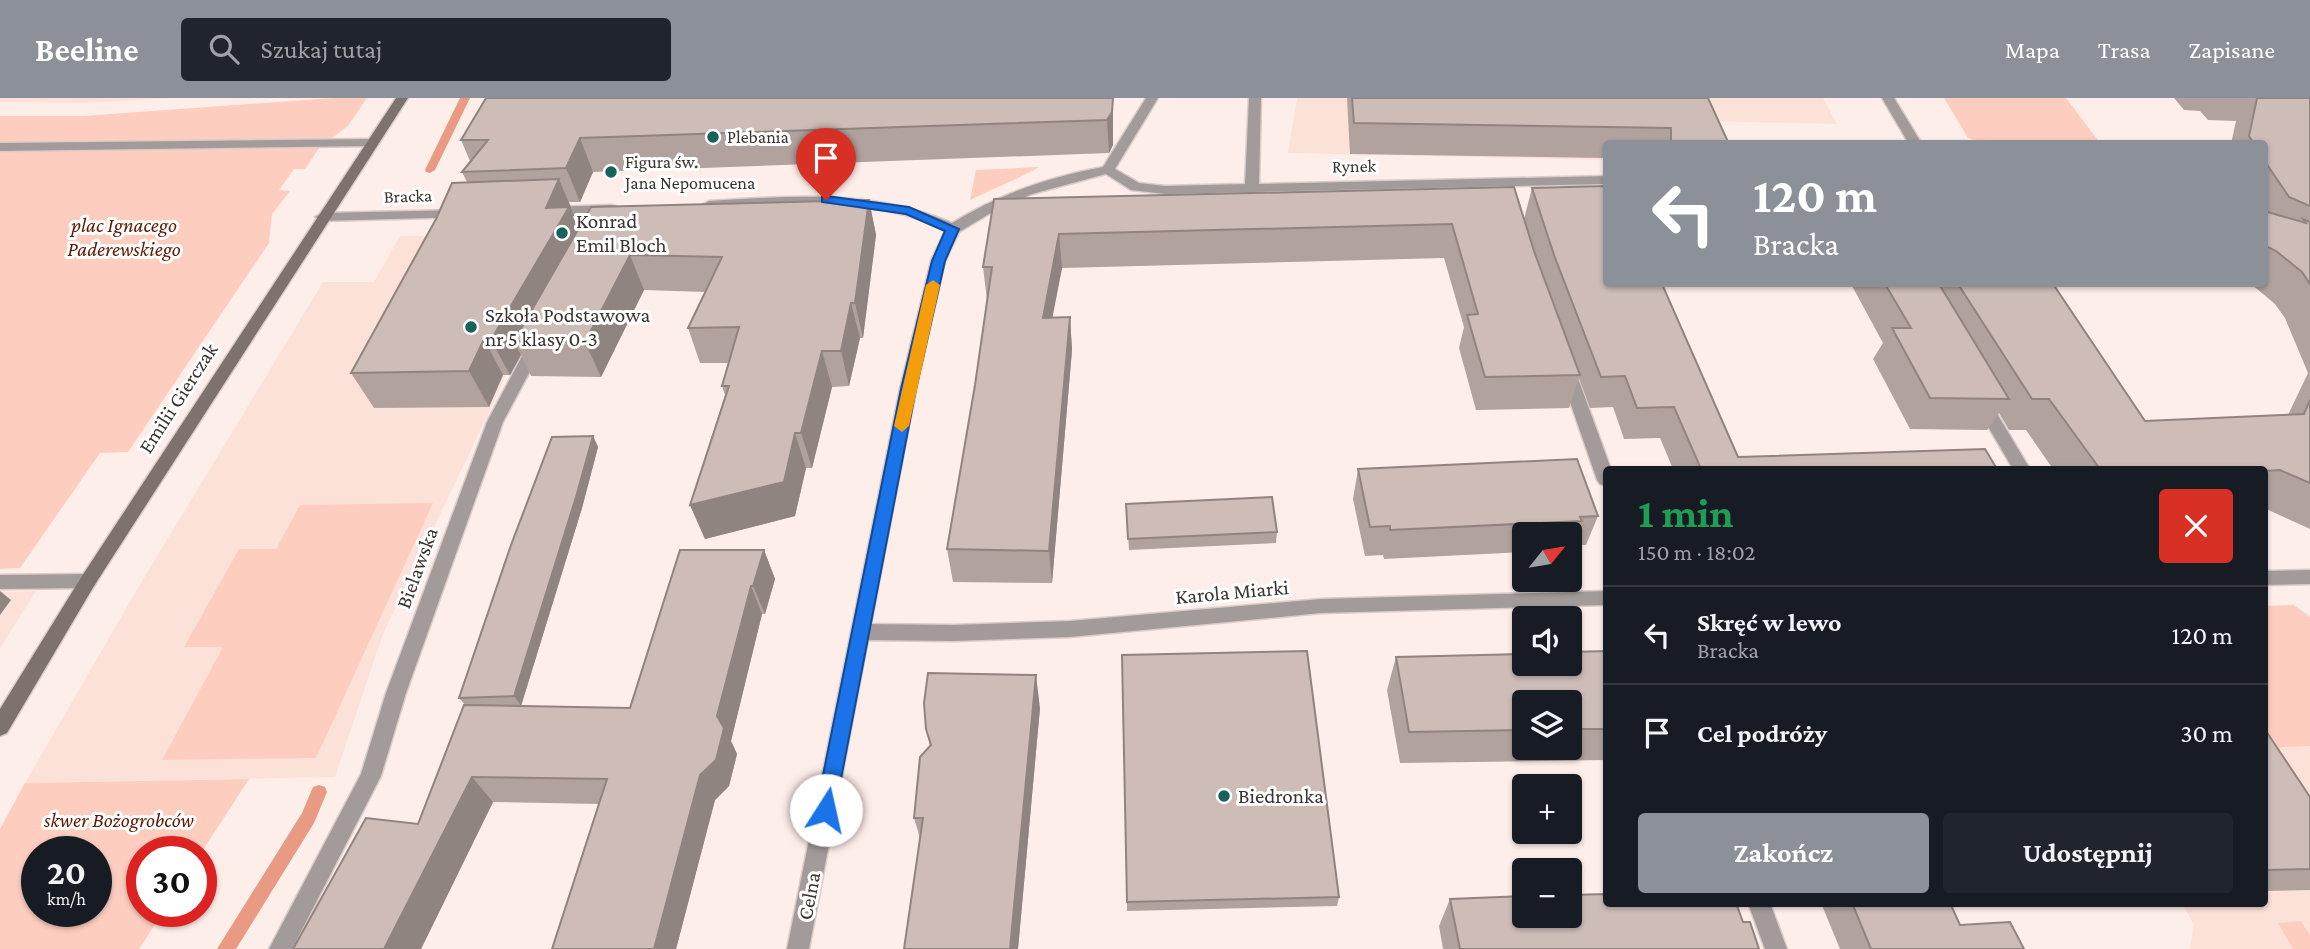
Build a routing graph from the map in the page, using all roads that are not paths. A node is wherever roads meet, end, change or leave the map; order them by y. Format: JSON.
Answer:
{"nodes":[{"id":1,"x":402,"y":98,"type":"edge"},
{"id":2,"x":1152,"y":98,"type":"edge"},
{"id":3,"x":1255,"y":98,"type":"edge"},
{"id":4,"x":1888,"y":98,"type":"edge"},
{"id":5,"x":1914,"y":140,"type":"edge"},
{"id":6,"x":371,"y":143,"type":"junction"},
{"id":7,"x":0,"y":147,"type":"edge"},
{"id":8,"x":1108,"y":170,"type":"junction"},
{"id":9,"x":1603,"y":180,"type":"edge"},
{"id":10,"x":1503,"y":181,"type":"junction"},
{"id":11,"x":1252,"y":188,"type":"junction"},
{"id":12,"x":1507,"y":197,"type":"edge"},
{"id":13,"x":693,"y":205,"type":"edge"},
{"id":14,"x":531,"y":211,"type":"edge"},
{"id":15,"x":477,"y":213,"type":"edge"},
{"id":16,"x":322,"y":217,"type":"junction"},
{"id":17,"x":953,"y":229,"type":"junction"},
{"id":18,"x":599,"y":233,"type":"edge"},
{"id":19,"x":546,"y":328,"type":"edge"},
{"id":20,"x":1561,"y":355,"type":"edge"},
{"id":21,"x":1973,"y":388,"type":"edge"},
{"id":22,"x":2020,"y":466,"type":"edge"},
{"id":23,"x":1603,"y":472,"type":"edge"},
{"id":24,"x":2310,"y":577,"type":"edge"},
{"id":25,"x":2268,"y":578,"type":"edge"},
{"id":26,"x":88,"y":581,"type":"junction"},
{"id":27,"x":0,"y":582,"type":"edge"},
{"id":28,"x":1603,"y":598,"type":"edge"},
{"id":29,"x":861,"y":632,"type":"junction"},
{"id":30,"x":0,"y":727,"type":"edge"},
{"id":31,"x":1760,"y":907,"type":"edge"},
{"id":32,"x":280,"y":949,"type":"edge"},
{"id":33,"x":798,"y":949,"type":"edge"},
{"id":34,"x":1776,"y":949,"type":"edge"}],
"edges":[{"from":1,"to":6,"type":"street","name":"Emilii Gierczak"},
{"from":2,"to":8,"type":"street"},
{"from":3,"to":11,"type":"street"},
{"from":4,"to":5,"type":"street"},
{"from":6,"to":7,"type":"street"},
{"from":6,"to":16,"type":"street","name":"Emilii Gierczak"},
{"from":8,"to":11,"type":"street","name":"Rynek"},
{"from":8,"to":17,"type":"street"},
{"from":9,"to":10,"type":"street","name":"Rynek"},
{"from":10,"to":11,"type":"street","name":"Rynek"},
{"from":10,"to":12,"type":"street"},
{"from":13,"to":17,"type":"street"},
{"from":14,"to":18,"type":"street"},
{"from":15,"to":16,"type":"street","name":"Bracka"},
{"from":16,"to":26,"type":"street","name":"Emilii Gierczak"},
{"from":17,"to":29,"type":"street","name":"Celna"},
{"from":19,"to":32,"type":"street","name":"Bielawska"},
{"from":20,"to":23,"type":"street"},
{"from":21,"to":22,"type":"street"},
{"from":24,"to":25,"type":"street"},
{"from":26,"to":27,"type":"street"},
{"from":26,"to":30,"type":"street","name":"Emilii Gierczak"},
{"from":28,"to":29,"type":"street","name":"Karola Miarki"},
{"from":29,"to":33,"type":"street","name":"Celna"},
{"from":31,"to":34,"type":"street"}]}
